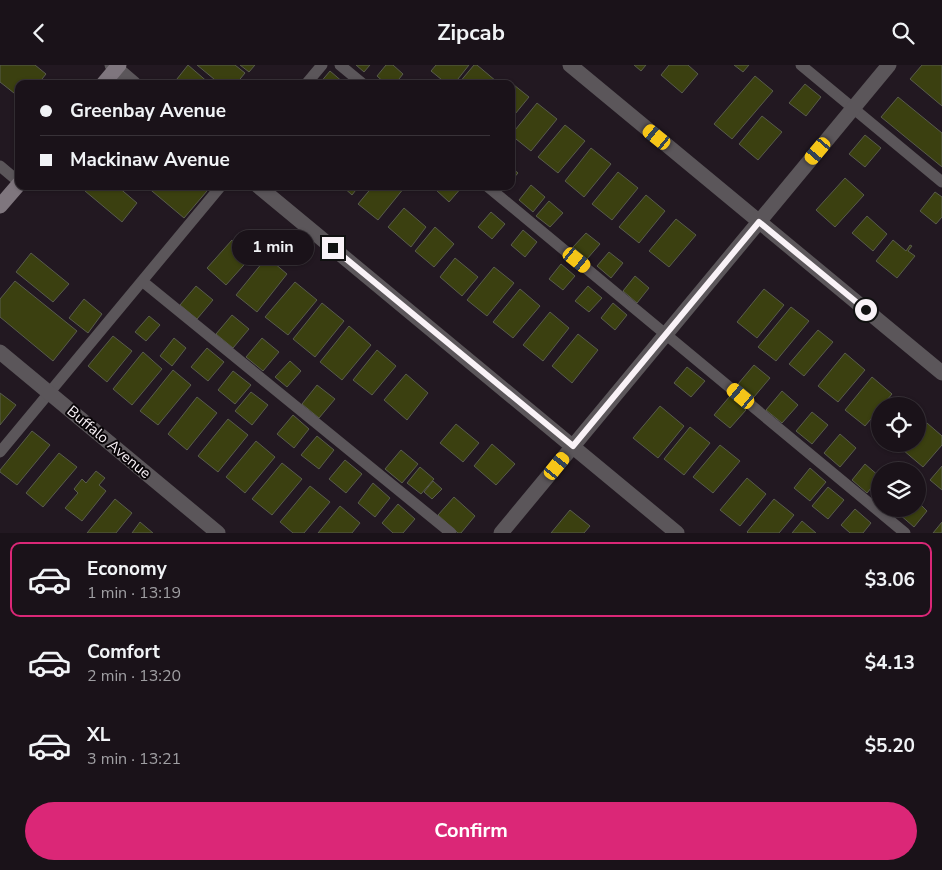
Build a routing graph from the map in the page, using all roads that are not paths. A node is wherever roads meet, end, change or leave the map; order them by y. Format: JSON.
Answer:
{"nodes":[{"id":1,"x":322,"y":65,"type":"edge"},
{"id":2,"x":340,"y":65,"type":"edge"},
{"id":3,"x":570,"y":65,"type":"edge"},
{"id":4,"x":801,"y":65,"type":"edge"},
{"id":5,"x":889,"y":65,"type":"edge"},
{"id":6,"x":115,"y":66,"type":"edge"},
{"id":7,"x":106,"y":80,"type":"edge"},
{"id":8,"x":130,"y":80,"type":"edge"},
{"id":9,"x":309,"y":80,"type":"edge"},
{"id":10,"x":358,"y":80,"type":"edge"},
{"id":11,"x":853,"y":109,"type":"junction"},
{"id":12,"x":0,"y":166,"type":"edge"},
{"id":13,"x":15,"y":179,"type":"edge"},
{"id":14,"x":942,"y":182,"type":"edge"},
{"id":15,"x":15,"y":188,"type":"edge"},
{"id":16,"x":218,"y":190,"type":"edge"},
{"id":17,"x":263,"y":190,"type":"edge"},
{"id":18,"x":492,"y":190,"type":"edge"},
{"id":19,"x":0,"y":207,"type":"edge"},
{"id":20,"x":759,"y":222,"type":"junction"},
{"id":21,"x":142,"y":281,"type":"junction"},
{"id":22,"x":666,"y":334,"type":"junction"},
{"id":23,"x":0,"y":352,"type":"edge"},
{"id":24,"x":942,"y":373,"type":"edge"},
{"id":25,"x":49,"y":393,"type":"junction"},
{"id":26,"x":573,"y":446,"type":"junction"},
{"id":27,"x":0,"y":453,"type":"edge"},
{"id":28,"x":218,"y":533,"type":"edge"},
{"id":29,"x":450,"y":533,"type":"edge"},
{"id":30,"x":501,"y":533,"type":"edge"},
{"id":31,"x":677,"y":533,"type":"edge"},
{"id":32,"x":905,"y":533,"type":"edge"}],
"edges":[{"from":1,"to":9,"type":"lane"},
{"from":2,"to":10,"type":"lane"},
{"from":3,"to":20,"type":"street"},
{"from":4,"to":11,"type":"lane"},
{"from":5,"to":11,"type":"street"},
{"from":6,"to":7,"type":"main road"},
{"from":6,"to":8,"type":"street"},
{"from":11,"to":14,"type":"lane"},
{"from":11,"to":20,"type":"street"},
{"from":12,"to":13,"type":"lane"},
{"from":15,"to":19,"type":"main road"},
{"from":16,"to":21,"type":"lane"},
{"from":17,"to":26,"type":"street"},
{"from":18,"to":22,"type":"lane"},
{"from":20,"to":22,"type":"street"},
{"from":20,"to":24,"type":"street"},
{"from":21,"to":25,"type":"lane"},
{"from":21,"to":29,"type":"lane"},
{"from":22,"to":26,"type":"street"},
{"from":22,"to":32,"type":"lane"},
{"from":23,"to":25,"type":"street","name":"Buffalo Avenue"},
{"from":25,"to":27,"type":"lane"},
{"from":25,"to":28,"type":"street","name":"Buffalo Avenue"},
{"from":26,"to":30,"type":"street"},
{"from":26,"to":31,"type":"street"}]}
